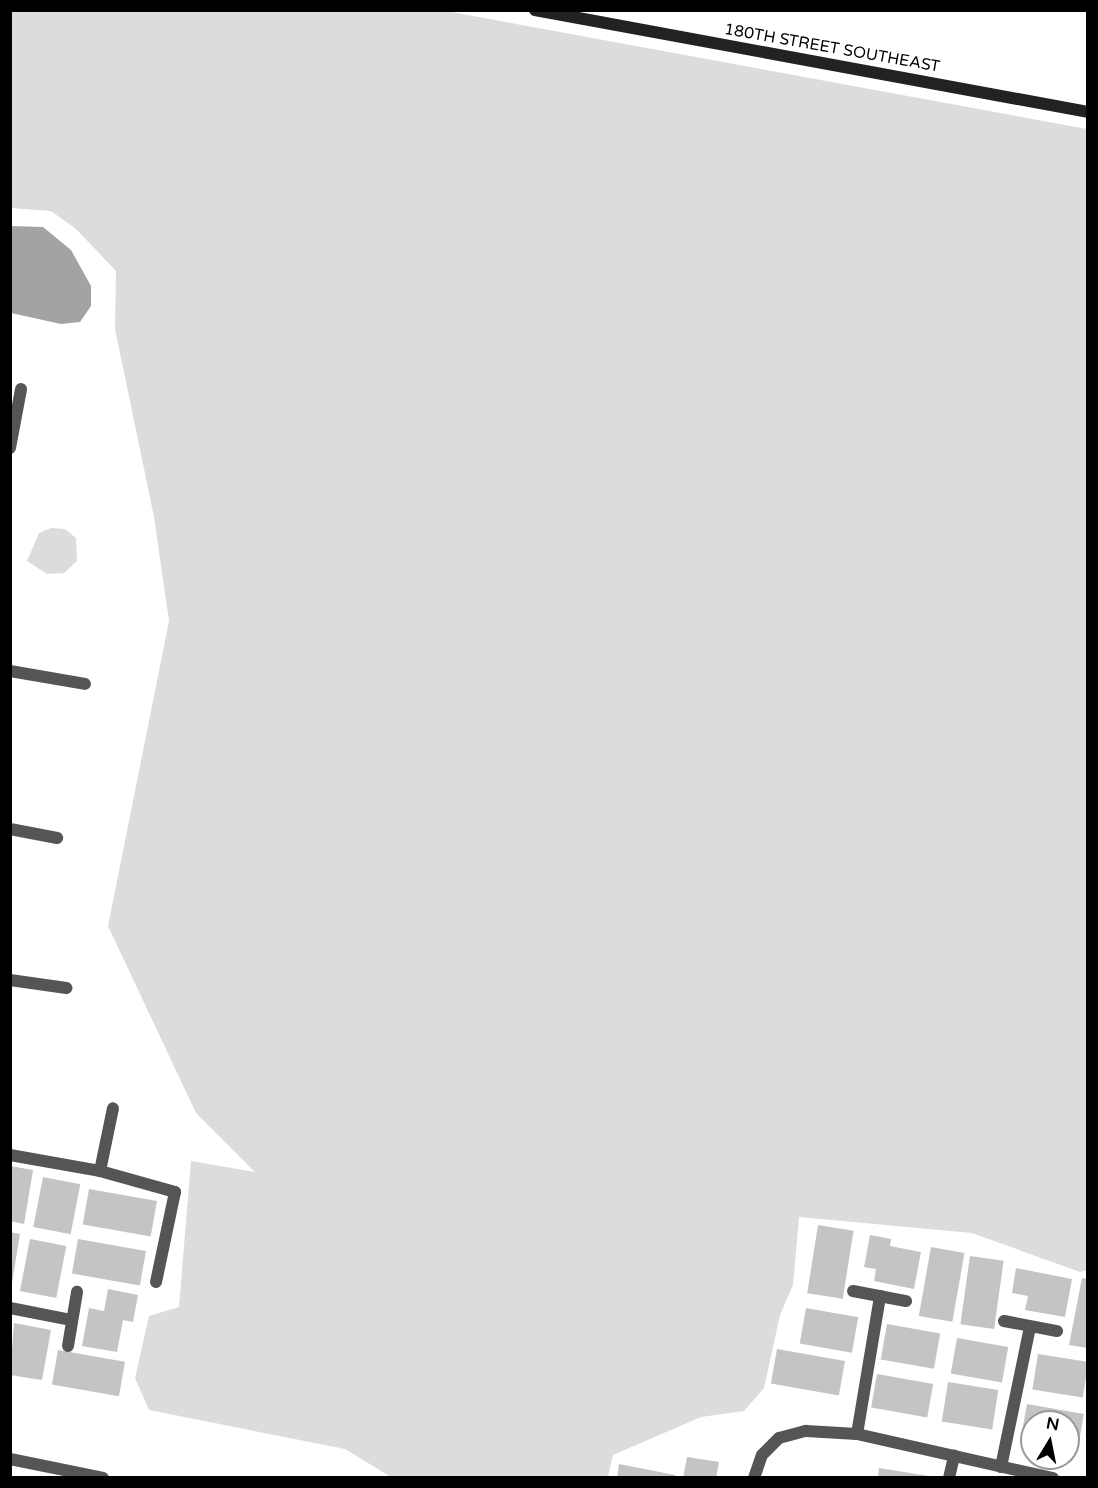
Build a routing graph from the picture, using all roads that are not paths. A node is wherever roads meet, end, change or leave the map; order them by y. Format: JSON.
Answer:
{"nodes":[{"id":1,"x":535,"y":10,"type":"edge"},
{"id":2,"x":1088,"y":112,"type":"edge"},
{"id":3,"x":21,"y":389,"type":"dead end"},
{"id":4,"x":10,"y":448,"type":"edge"},
{"id":5,"x":10,"y":671,"type":"edge"},
{"id":6,"x":86,"y":684,"type":"dead end"},
{"id":7,"x":10,"y":829,"type":"edge"},
{"id":8,"x":57,"y":838,"type":"dead end"},
{"id":9,"x":10,"y":980,"type":"edge"},
{"id":10,"x":66,"y":988,"type":"dead end"},
{"id":11,"x":113,"y":1108,"type":"dead end"},
{"id":12,"x":10,"y":1155,"type":"edge"},
{"id":13,"x":100,"y":1171,"type":"junction"},
{"id":14,"x":156,"y":1282,"type":"dead end"},
{"id":15,"x":853,"y":1291,"type":"dead end"},
{"id":16,"x":77,"y":1292,"type":"dead end"},
{"id":17,"x":879,"y":1296,"type":"junction"},
{"id":18,"x":906,"y":1301,"type":"dead end"},
{"id":19,"x":10,"y":1308,"type":"edge"},
{"id":20,"x":72,"y":1320,"type":"junction"},
{"id":21,"x":1004,"y":1321,"type":"dead end"},
{"id":22,"x":1030,"y":1327,"type":"junction"},
{"id":23,"x":1057,"y":1330,"type":"dead end"},
{"id":24,"x":68,"y":1346,"type":"dead end"},
{"id":25,"x":857,"y":1434,"type":"junction"},
{"id":26,"x":954,"y":1456,"type":"junction"},
{"id":27,"x":10,"y":1459,"type":"edge"},
{"id":28,"x":1001,"y":1467,"type":"junction"},
{"id":29,"x":103,"y":1478,"type":"edge"},
{"id":30,"x":754,"y":1478,"type":"edge"},
{"id":31,"x":949,"y":1478,"type":"edge"},
{"id":32,"x":1053,"y":1478,"type":"edge"}],
"edges":[{"from":1,"to":2,"type":"street","name":"180TH STREET SOUTHEAST"},
{"from":3,"to":4,"type":"street"},
{"from":5,"to":6,"type":"street"},
{"from":7,"to":8,"type":"street"},
{"from":9,"to":10,"type":"street"},
{"from":11,"to":13,"type":"street"},
{"from":12,"to":13,"type":"street"},
{"from":13,"to":14,"type":"street"},
{"from":15,"to":17,"type":"street"},
{"from":16,"to":20,"type":"street"},
{"from":17,"to":18,"type":"street"},
{"from":17,"to":25,"type":"street"},
{"from":19,"to":20,"type":"street"},
{"from":20,"to":24,"type":"street"},
{"from":21,"to":22,"type":"street"},
{"from":22,"to":23,"type":"street"},
{"from":22,"to":28,"type":"street"},
{"from":25,"to":26,"type":"street"},
{"from":25,"to":30,"type":"street"},
{"from":26,"to":28,"type":"street"},
{"from":26,"to":31,"type":"street"},
{"from":27,"to":29,"type":"street"},
{"from":28,"to":32,"type":"street"}]}
